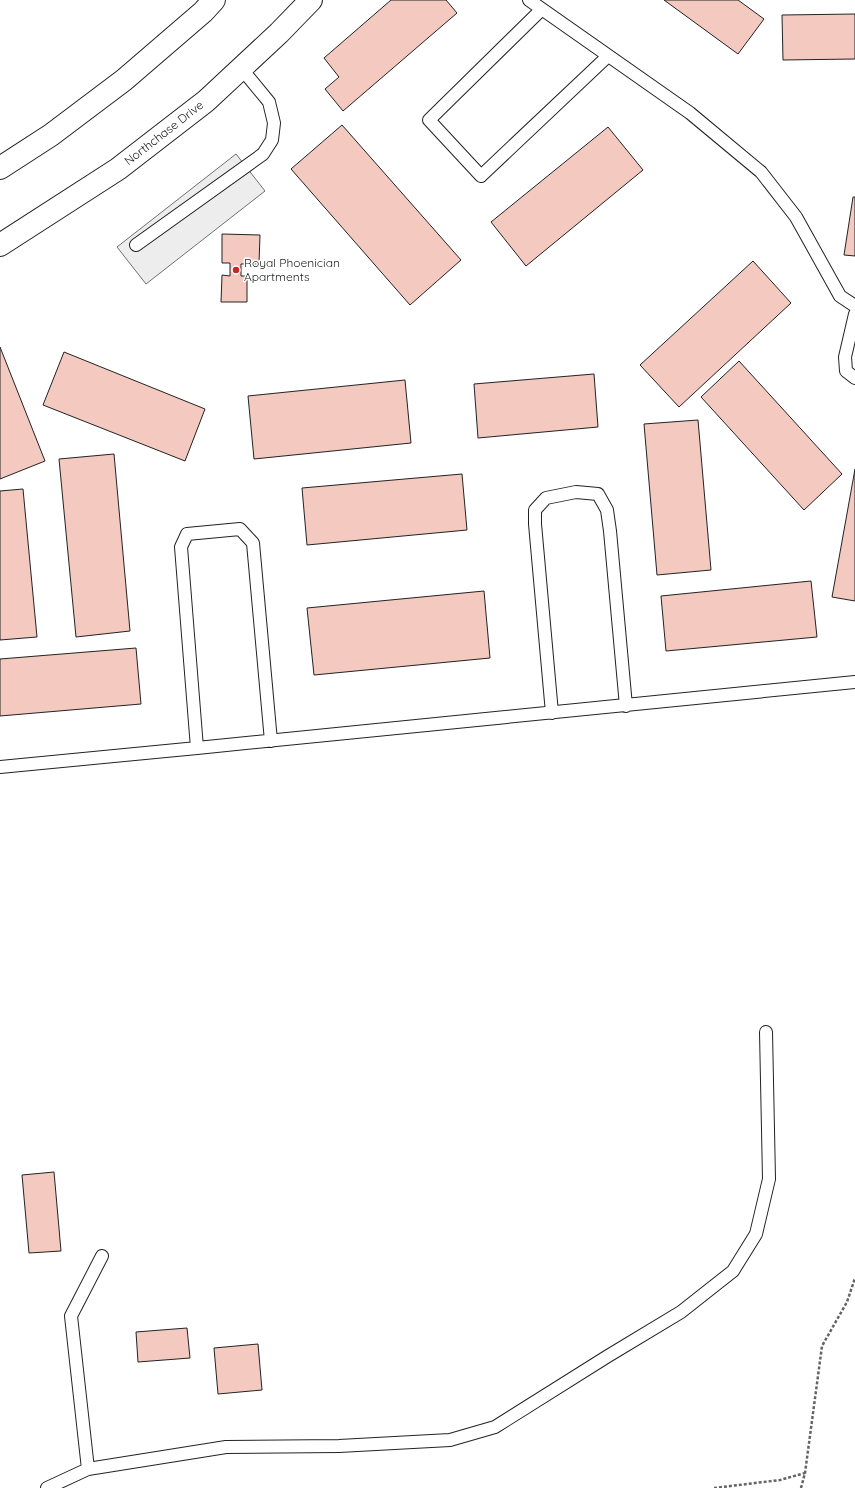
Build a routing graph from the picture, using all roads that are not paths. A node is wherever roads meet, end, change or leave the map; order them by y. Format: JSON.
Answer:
{"nodes":[{"id":1,"x":214,"y":0,"type":"edge"},
{"id":2,"x":311,"y":0,"type":"edge"},
{"id":3,"x":529,"y":0,"type":"edge"},
{"id":4,"x":542,"y":9,"type":"junction"},
{"id":5,"x":608,"y":56,"type":"junction"},
{"id":6,"x":241,"y":68,"type":"junction"},
{"id":7,"x":0,"y":168,"type":"edge"},
{"id":8,"x":0,"y":245,"type":"edge"},
{"id":9,"x":136,"y":245,"type":"dead end"},
{"id":10,"x":855,"y":306,"type":"edge"},
{"id":11,"x":855,"y":314,"type":"edge"},
{"id":12,"x":855,"y":378,"type":"edge"},
{"id":13,"x":855,"y":682,"type":"edge"},
{"id":14,"x":626,"y":706,"type":"junction"},
{"id":15,"x":552,"y":713,"type":"junction"},
{"id":16,"x":271,"y":741,"type":"junction"},
{"id":17,"x":197,"y":748,"type":"junction"},
{"id":18,"x":0,"y":766,"type":"edge"},
{"id":19,"x":766,"y":1032,"type":"dead end"},
{"id":20,"x":102,"y":1256,"type":"dead end"},
{"id":21,"x":88,"y":1469,"type":"junction"},
{"id":22,"x":47,"y":1488,"type":"edge"}],
"edges":[{"from":1,"to":7,"type":"street"},
{"from":2,"to":6,"type":"street","name":"Northchase Drive"},
{"from":3,"to":4,"type":"lane"},
{"from":4,"to":5,"type":"lane"},
{"from":4,"to":5,"type":"lane"},
{"from":5,"to":10,"type":"lane"},
{"from":6,"to":8,"type":"street","name":"Northchase Drive"},
{"from":6,"to":9,"type":"lane"},
{"from":11,"to":12,"type":"lane"},
{"from":13,"to":14,"type":"lane"},
{"from":14,"to":15,"type":"lane"},
{"from":14,"to":15,"type":"lane"},
{"from":15,"to":16,"type":"lane"},
{"from":16,"to":17,"type":"lane"},
{"from":16,"to":17,"type":"lane"},
{"from":17,"to":18,"type":"lane"},
{"from":19,"to":21,"type":"lane"},
{"from":20,"to":21,"type":"lane"},
{"from":21,"to":22,"type":"lane"}]}
